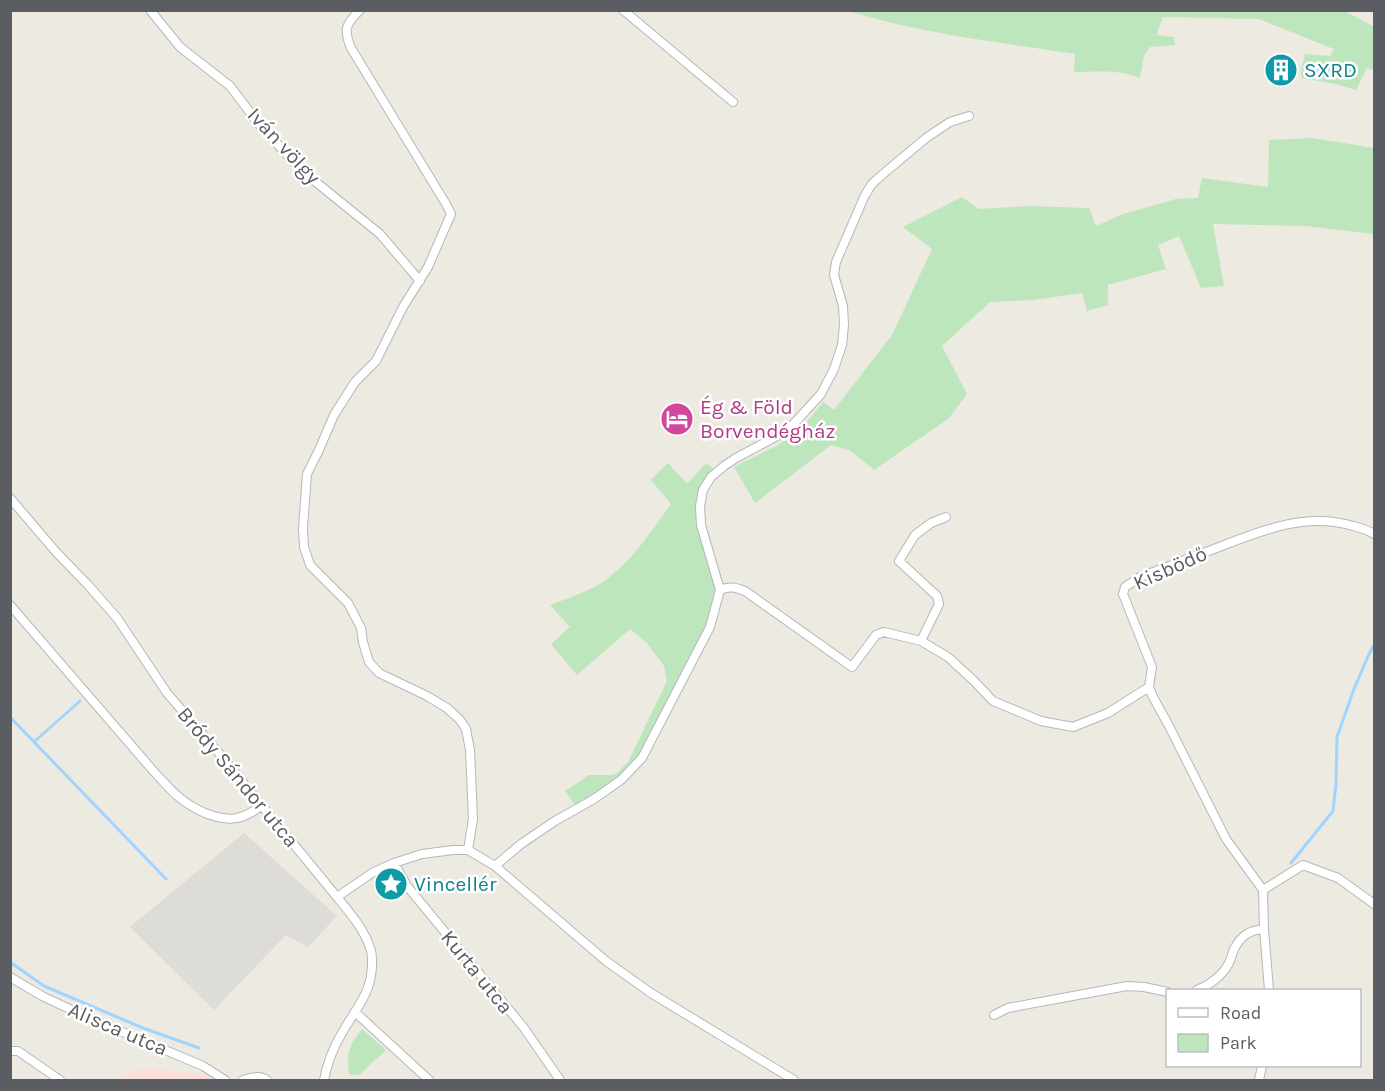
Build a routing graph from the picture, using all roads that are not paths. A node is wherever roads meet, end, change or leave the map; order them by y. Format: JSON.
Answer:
{"nodes":[{"id":1,"x":150,"y":10,"type":"edge"},
{"id":2,"x":360,"y":10,"type":"edge"},
{"id":3,"x":623,"y":10,"type":"edge"},
{"id":4,"x":733,"y":102,"type":"dead end"},
{"id":5,"x":969,"y":116,"type":"dead end"},
{"id":6,"x":420,"y":281,"type":"junction"},
{"id":7,"x":10,"y":498,"type":"edge"},
{"id":8,"x":946,"y":517,"type":"dead end"},
{"id":9,"x":1374,"y":534,"type":"edge"},
{"id":10,"x":720,"y":590,"type":"junction"},
{"id":11,"x":10,"y":605,"type":"edge"},
{"id":12,"x":921,"y":641,"type":"junction"},
{"id":13,"x":1149,"y":687,"type":"junction"},
{"id":14,"x":262,"y":805,"type":"junction"},
{"id":15,"x":468,"y":850,"type":"junction"},
{"id":16,"x":394,"y":863,"type":"junction"},
{"id":17,"x":495,"y":866,"type":"junction"},
{"id":18,"x":1263,"y":890,"type":"junction"},
{"id":19,"x":338,"y":897,"type":"junction"},
{"id":20,"x":1374,"y":904,"type":"edge"},
{"id":21,"x":1264,"y":929,"type":"junction"},
{"id":22,"x":10,"y":977,"type":"edge"},
{"id":23,"x":1200,"y":989,"type":"edge"},
{"id":24,"x":1269,"y":989,"type":"edge"},
{"id":25,"x":1166,"y":992,"type":"edge"},
{"id":26,"x":355,"y":1012,"type":"junction"},
{"id":27,"x":994,"y":1015,"type":"dead end"},
{"id":28,"x":10,"y":1051,"type":"edge"},
{"id":29,"x":60,"y":1080,"type":"edge"},
{"id":30,"x":225,"y":1080,"type":"edge"},
{"id":31,"x":243,"y":1080,"type":"edge"},
{"id":32,"x":267,"y":1080,"type":"edge"},
{"id":33,"x":324,"y":1080,"type":"edge"},
{"id":34,"x":429,"y":1080,"type":"edge"},
{"id":35,"x":560,"y":1080,"type":"edge"},
{"id":36,"x":794,"y":1080,"type":"edge"}],
"edges":[{"from":1,"to":6,"type":"street","name":"Iván völgy"},
{"from":2,"to":6,"type":"street"},
{"from":3,"to":4,"type":"street"},
{"from":5,"to":10,"type":"street"},
{"from":6,"to":15,"type":"street"},
{"from":7,"to":14,"type":"street","name":"Bródy Sándor utca"},
{"from":8,"to":12,"type":"street"},
{"from":9,"to":13,"type":"street","name":"Kisbödő"},
{"from":10,"to":12,"type":"street"},
{"from":10,"to":17,"type":"street"},
{"from":11,"to":14,"type":"street"},
{"from":12,"to":13,"type":"street"},
{"from":13,"to":18,"type":"street","name":"Kisbödő"},
{"from":14,"to":19,"type":"street","name":"Bródy Sándor utca"},
{"from":15,"to":16,"type":"street"},
{"from":15,"to":17,"type":"street"},
{"from":16,"to":19,"type":"street"},
{"from":16,"to":35,"type":"street","name":"Kurta utca"},
{"from":17,"to":36,"type":"street"},
{"from":18,"to":20,"type":"street"},
{"from":18,"to":21,"type":"street"},
{"from":19,"to":26,"type":"street","name":"Bródy Sándor utca"},
{"from":21,"to":23,"type":"street"},
{"from":21,"to":24,"type":"street"},
{"from":22,"to":30,"type":"street","name":"Alisca utca"},
{"from":25,"to":27,"type":"street"},
{"from":26,"to":33,"type":"street","name":"Bródy Sándor utca"},
{"from":26,"to":34,"type":"street"},
{"from":28,"to":29,"type":"street"},
{"from":31,"to":32,"type":"street"}]}
